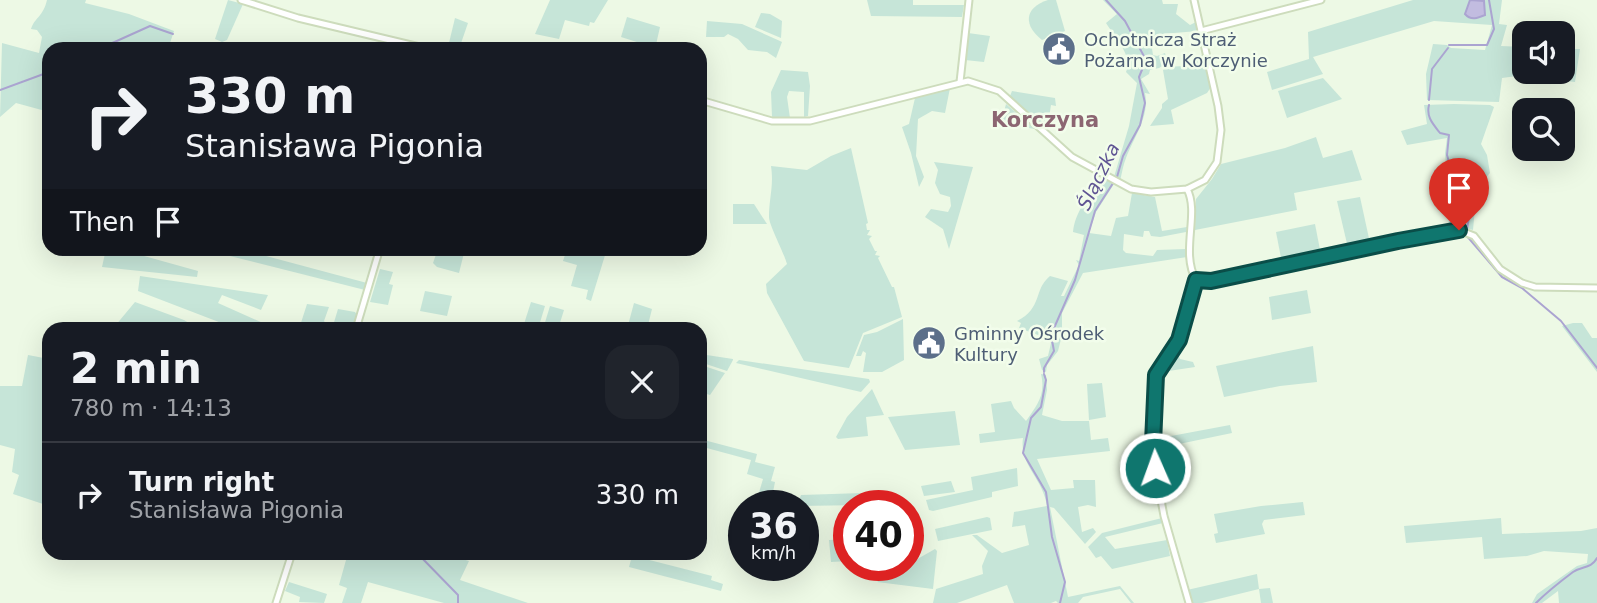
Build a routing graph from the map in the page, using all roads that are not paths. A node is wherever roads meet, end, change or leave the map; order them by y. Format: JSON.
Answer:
{"nodes":[{"id":1,"x":241,"y":0,"type":"edge"},
{"id":2,"x":969,"y":0,"type":"edge"},
{"id":3,"x":1194,"y":0,"type":"edge"},
{"id":4,"x":1321,"y":0,"type":"edge"},
{"id":5,"x":1201,"y":31,"type":"junction"},
{"id":6,"x":399,"y":42,"type":"edge"},
{"id":7,"x":960,"y":82,"type":"junction"},
{"id":8,"x":707,"y":102,"type":"edge"},
{"id":9,"x":1187,"y":189,"type":"junction"},
{"id":10,"x":378,"y":256,"type":"edge"},
{"id":11,"x":1196,"y":280,"type":"junction"},
{"id":12,"x":1597,"y":288,"type":"edge"},
{"id":13,"x":358,"y":322,"type":"edge"},
{"id":14,"x":290,"y":560,"type":"edge"},
{"id":15,"x":276,"y":603,"type":"edge"},
{"id":16,"x":1189,"y":603,"type":"edge"}],
"edges":[{"from":1,"to":6,"type":"street"},
{"from":2,"to":7,"type":"street"},
{"from":3,"to":5,"type":"street"},
{"from":4,"to":5,"type":"street"},
{"from":5,"to":9,"type":"street"},
{"from":7,"to":8,"type":"street"},
{"from":7,"to":9,"type":"street"},
{"from":9,"to":11,"type":"street"},
{"from":10,"to":13,"type":"street"},
{"from":11,"to":12,"type":"street"},
{"from":11,"to":16,"type":"street"},
{"from":14,"to":15,"type":"street"}]}
